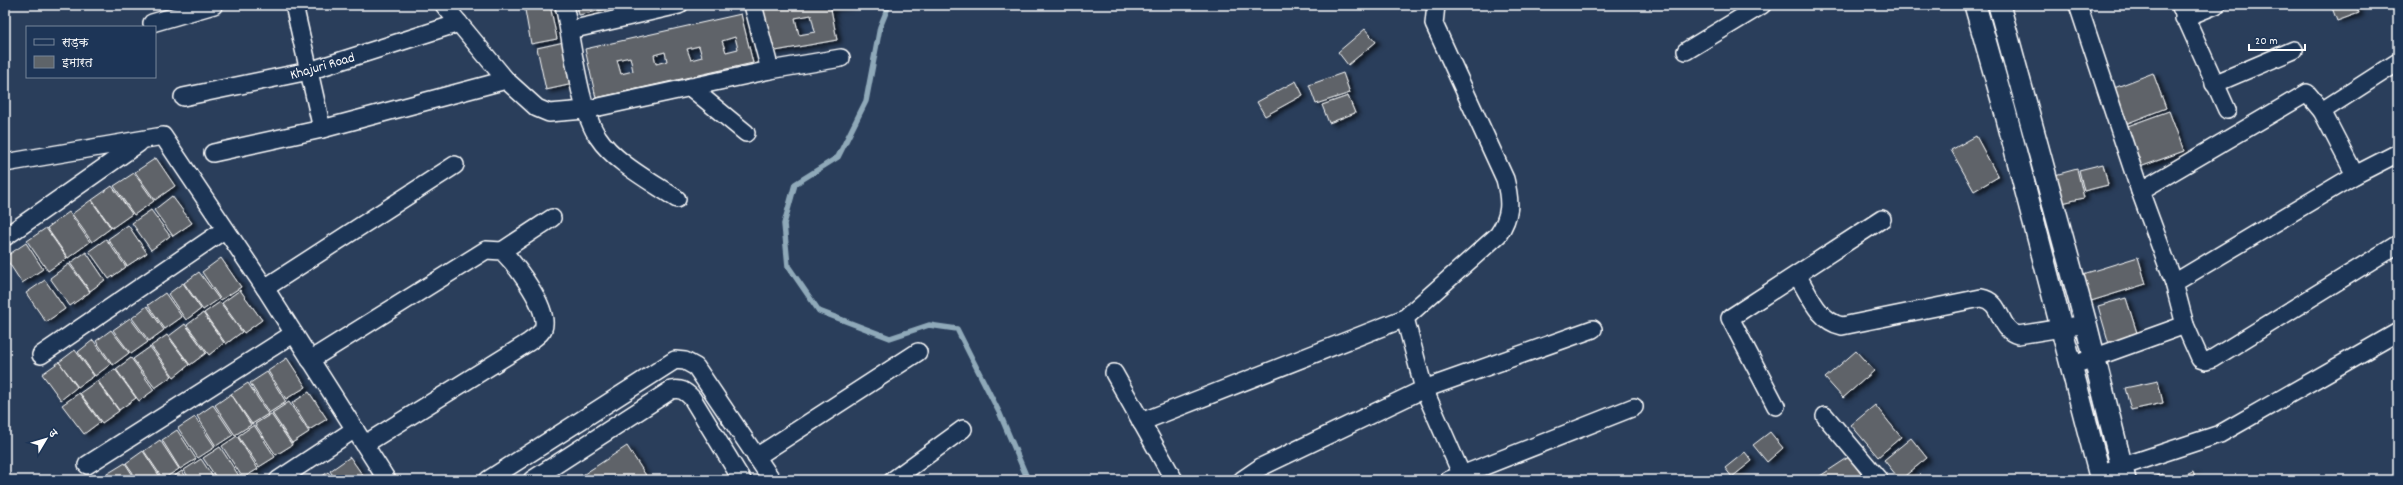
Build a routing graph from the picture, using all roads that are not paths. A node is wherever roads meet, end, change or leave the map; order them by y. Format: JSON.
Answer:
{"nodes":[{"id":1,"x":214,"y":5,"type":"edge"},
{"id":2,"x":294,"y":5,"type":"edge"},
{"id":3,"x":444,"y":5,"type":"edge"},
{"id":4,"x":564,"y":5,"type":"edge"},
{"id":5,"x":679,"y":5,"type":"edge"},
{"id":6,"x":753,"y":5,"type":"edge"},
{"id":7,"x":1436,"y":5,"type":"edge"},
{"id":8,"x":1762,"y":5,"type":"edge"},
{"id":9,"x":1975,"y":5,"type":"edge"},
{"id":10,"x":1999,"y":5,"type":"edge"},
{"id":11,"x":2078,"y":5,"type":"edge"},
{"id":12,"x":2216,"y":5,"type":"edge"},
{"id":13,"x":2182,"y":11,"type":"edge"},
{"id":14,"x":152,"y":22,"type":"dead end"},
{"id":15,"x":459,"y":23,"type":"junction"},
{"id":16,"x":570,"y":30,"type":"junction"},
{"id":17,"x":2294,"y":50,"type":"dead end"},
{"id":18,"x":1686,"y":51,"type":"dead end"},
{"id":19,"x":841,"y":58,"type":"dead end"},
{"id":20,"x":2398,"y":62,"type":"edge"},
{"id":21,"x":770,"y":70,"type":"junction"},
{"id":22,"x":309,"y":71,"type":"junction"},
{"id":23,"x":506,"y":80,"type":"junction"},
{"id":24,"x":2214,"y":84,"type":"junction"},
{"id":25,"x":690,"y":87,"type":"junction"},
{"id":26,"x":183,"y":97,"type":"dead end"},
{"id":27,"x":585,"y":110,"type":"junction"},
{"id":28,"x":2227,"y":110,"type":"dead end"},
{"id":29,"x":2322,"y":111,"type":"junction"},
{"id":30,"x":322,"y":129,"type":"junction"},
{"id":31,"x":746,"y":132,"type":"dead end"},
{"id":32,"x":143,"y":140,"type":"junction"},
{"id":33,"x":214,"y":153,"type":"dead end"},
{"id":34,"x":2398,"y":153,"type":"edge"},
{"id":35,"x":5,"y":163,"type":"edge"},
{"id":36,"x":455,"y":165,"type":"dead end"},
{"id":37,"x":2355,"y":175,"type":"junction"},
{"id":38,"x":2140,"y":191,"type":"junction"},
{"id":39,"x":677,"y":199,"type":"dead end"},
{"id":40,"x":552,"y":218,"type":"dead end"},
{"id":41,"x":1882,"y":219,"type":"dead end"},
{"id":42,"x":224,"y":230,"type":"junction"},
{"id":43,"x":5,"y":237,"type":"edge"},
{"id":44,"x":2398,"y":244,"type":"edge"},
{"id":45,"x":502,"y":251,"type":"junction"},
{"id":46,"x":1797,"y":275,"type":"junction"},
{"id":47,"x":2174,"y":283,"type":"junction"},
{"id":48,"x":265,"y":288,"type":"junction"},
{"id":49,"x":1406,"y":318,"type":"junction"},
{"id":50,"x":2086,"y":324,"type":"junction"},
{"id":51,"x":2185,"y":325,"type":"junction"},
{"id":52,"x":1593,"y":328,"type":"dead end"},
{"id":53,"x":2061,"y":329,"type":"junction"},
{"id":54,"x":2398,"y":332,"type":"edge"},
{"id":55,"x":293,"y":334,"type":"junction"},
{"id":56,"x":918,"y":352,"type":"dead end"},
{"id":57,"x":41,"y":355,"type":"dead end"},
{"id":58,"x":2094,"y":358,"type":"junction"},
{"id":59,"x":310,"y":360,"type":"junction"},
{"id":60,"x":685,"y":361,"type":"junction"},
{"id":61,"x":2071,"y":366,"type":"junction"},
{"id":62,"x":1114,"y":373,"type":"dead end"},
{"id":63,"x":1424,"y":388,"type":"junction"},
{"id":64,"x":678,"y":389,"type":"junction"},
{"id":65,"x":1776,"y":406,"type":"dead end"},
{"id":66,"x":1634,"y":407,"type":"dead end"},
{"id":67,"x":1825,"y":416,"type":"dead end"},
{"id":68,"x":1141,"y":422,"type":"junction"},
{"id":69,"x":355,"y":429,"type":"junction"},
{"id":70,"x":963,"y":430,"type":"dead end"},
{"id":71,"x":365,"y":444,"type":"junction"},
{"id":72,"x":759,"y":461,"type":"junction"},
{"id":73,"x":87,"y":465,"type":"dead end"},
{"id":74,"x":2122,"y":473,"type":"edge"},
{"id":75,"x":2100,"y":477,"type":"edge"},
{"id":76,"x":1249,"y":478,"type":"edge"},
{"id":77,"x":1458,"y":478,"type":"edge"},
{"id":78,"x":278,"y":480,"type":"edge"},
{"id":79,"x":387,"y":480,"type":"edge"},
{"id":80,"x":488,"y":480,"type":"edge"},
{"id":81,"x":532,"y":480,"type":"edge"},
{"id":82,"x":741,"y":480,"type":"edge"},
{"id":83,"x":772,"y":480,"type":"edge"},
{"id":84,"x":893,"y":480,"type":"edge"},
{"id":85,"x":1174,"y":480,"type":"edge"},
{"id":86,"x":1879,"y":480,"type":"edge"}],
"edges":[{"from":1,"to":14,"type":"street"},
{"from":2,"to":22,"type":"street"},
{"from":3,"to":15,"type":"street"},
{"from":4,"to":16,"type":"street"},
{"from":5,"to":16,"type":"street"},
{"from":6,"to":21,"type":"street"},
{"from":7,"to":49,"type":"street"},
{"from":8,"to":18,"type":"street"},
{"from":9,"to":53,"type":"street"},
{"from":10,"to":50,"type":"street"},
{"from":11,"to":38,"type":"street"},
{"from":12,"to":13,"type":"street"},
{"from":13,"to":24,"type":"street"},
{"from":15,"to":22,"type":"street","name":"Khajuri Road"},
{"from":15,"to":23,"type":"street"},
{"from":16,"to":27,"type":"street"},
{"from":17,"to":24,"type":"street"},
{"from":19,"to":21,"type":"street"},
{"from":20,"to":29,"type":"street"},
{"from":21,"to":25,"type":"street"},
{"from":22,"to":26,"type":"street","name":"Khajuri Road"},
{"from":22,"to":30,"type":"street"},
{"from":23,"to":27,"type":"street"},
{"from":23,"to":30,"type":"street"},
{"from":24,"to":28,"type":"street"},
{"from":25,"to":27,"type":"street"},
{"from":25,"to":31,"type":"street"},
{"from":27,"to":39,"type":"street"},
{"from":29,"to":37,"type":"street"},
{"from":29,"to":38,"type":"street"},
{"from":30,"to":33,"type":"street"},
{"from":32,"to":35,"type":"street"},
{"from":32,"to":42,"type":"street"},
{"from":32,"to":43,"type":"street"},
{"from":34,"to":37,"type":"street"},
{"from":36,"to":48,"type":"street"},
{"from":37,"to":47,"type":"street"},
{"from":38,"to":47,"type":"street"},
{"from":40,"to":45,"type":"street"},
{"from":41,"to":46,"type":"street"},
{"from":42,"to":48,"type":"street"},
{"from":42,"to":57,"type":"street"},
{"from":44,"to":51,"type":"street"},
{"from":45,"to":59,"type":"street"},
{"from":45,"to":71,"type":"street"},
{"from":46,"to":53,"type":"street"},
{"from":46,"to":65,"type":"street"},
{"from":47,"to":51,"type":"street"},
{"from":48,"to":55,"type":"street"},
{"from":49,"to":63,"type":"street"},
{"from":49,"to":68,"type":"street"},
{"from":50,"to":53,"type":"street"},
{"from":50,"to":58,"type":"street"},
{"from":51,"to":58,"type":"street"},
{"from":52,"to":63,"type":"street"},
{"from":53,"to":61,"type":"street"},
{"from":54,"to":74,"type":"street"},
{"from":55,"to":59,"type":"street"},
{"from":55,"to":73,"type":"street"},
{"from":56,"to":72,"type":"street"},
{"from":58,"to":61,"type":"street"},
{"from":58,"to":74,"type":"street"},
{"from":59,"to":69,"type":"street"},
{"from":60,"to":64,"type":"street"},
{"from":60,"to":72,"type":"street"},
{"from":60,"to":80,"type":"street"},
{"from":61,"to":75,"type":"street"},
{"from":62,"to":68,"type":"street"},
{"from":63,"to":76,"type":"street"},
{"from":63,"to":77,"type":"street"},
{"from":64,"to":81,"type":"street"},
{"from":64,"to":82,"type":"street"},
{"from":66,"to":77,"type":"street"},
{"from":67,"to":86,"type":"street"},
{"from":68,"to":85,"type":"street"},
{"from":69,"to":71,"type":"street"},
{"from":69,"to":78,"type":"street"},
{"from":70,"to":84,"type":"street"},
{"from":71,"to":79,"type":"street"},
{"from":72,"to":82,"type":"street"},
{"from":72,"to":83,"type":"street"},
{"from":74,"to":75,"type":"street"}]}
